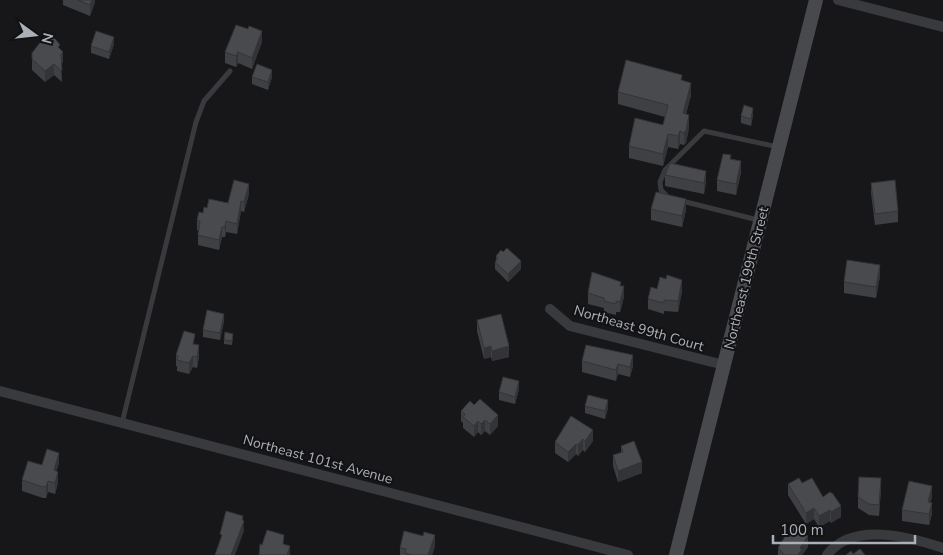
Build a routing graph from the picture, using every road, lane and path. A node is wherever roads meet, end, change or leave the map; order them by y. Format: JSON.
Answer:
{"nodes":[{"id":1,"x":816,"y":0,"type":"edge"},
{"id":2,"x":838,"y":0,"type":"edge"},
{"id":3,"x":943,"y":27,"type":"edge"},
{"id":4,"x":230,"y":71,"type":"dead end"},
{"id":5,"x":779,"y":147,"type":"junction"},
{"id":6,"x":760,"y":221,"type":"junction"},
{"id":7,"x":550,"y":310,"type":"dead end"},
{"id":8,"x":724,"y":365,"type":"junction"},
{"id":9,"x":0,"y":391,"type":"edge"},
{"id":10,"x":122,"y":422,"type":"junction"},
{"id":11,"x":943,"y":548,"type":"edge"},
{"id":12,"x":628,"y":555,"type":"edge"},
{"id":13,"x":676,"y":555,"type":"edge"},
{"id":14,"x":827,"y":555,"type":"edge"}],
"edges":[{"from":1,"to":5,"type":"main road","name":"Northeast 199th Street"},
{"from":2,"to":3,"type":"street"},
{"from":4,"to":10,"type":"lane"},
{"from":5,"to":6,"type":"main road","name":"Northeast 199th Street"},
{"from":5,"to":6,"type":"lane"},
{"from":6,"to":8,"type":"main road","name":"Northeast 199th Street"},
{"from":7,"to":8,"type":"street","name":"Northeast 99th Court"},
{"from":8,"to":13,"type":"main road","name":"Northeast 199th Street"},
{"from":9,"to":10,"type":"street","name":"Northeast 101st Avenue"},
{"from":10,"to":12,"type":"street","name":"Northeast 101st Avenue"},
{"from":11,"to":14,"type":"street"}]}
